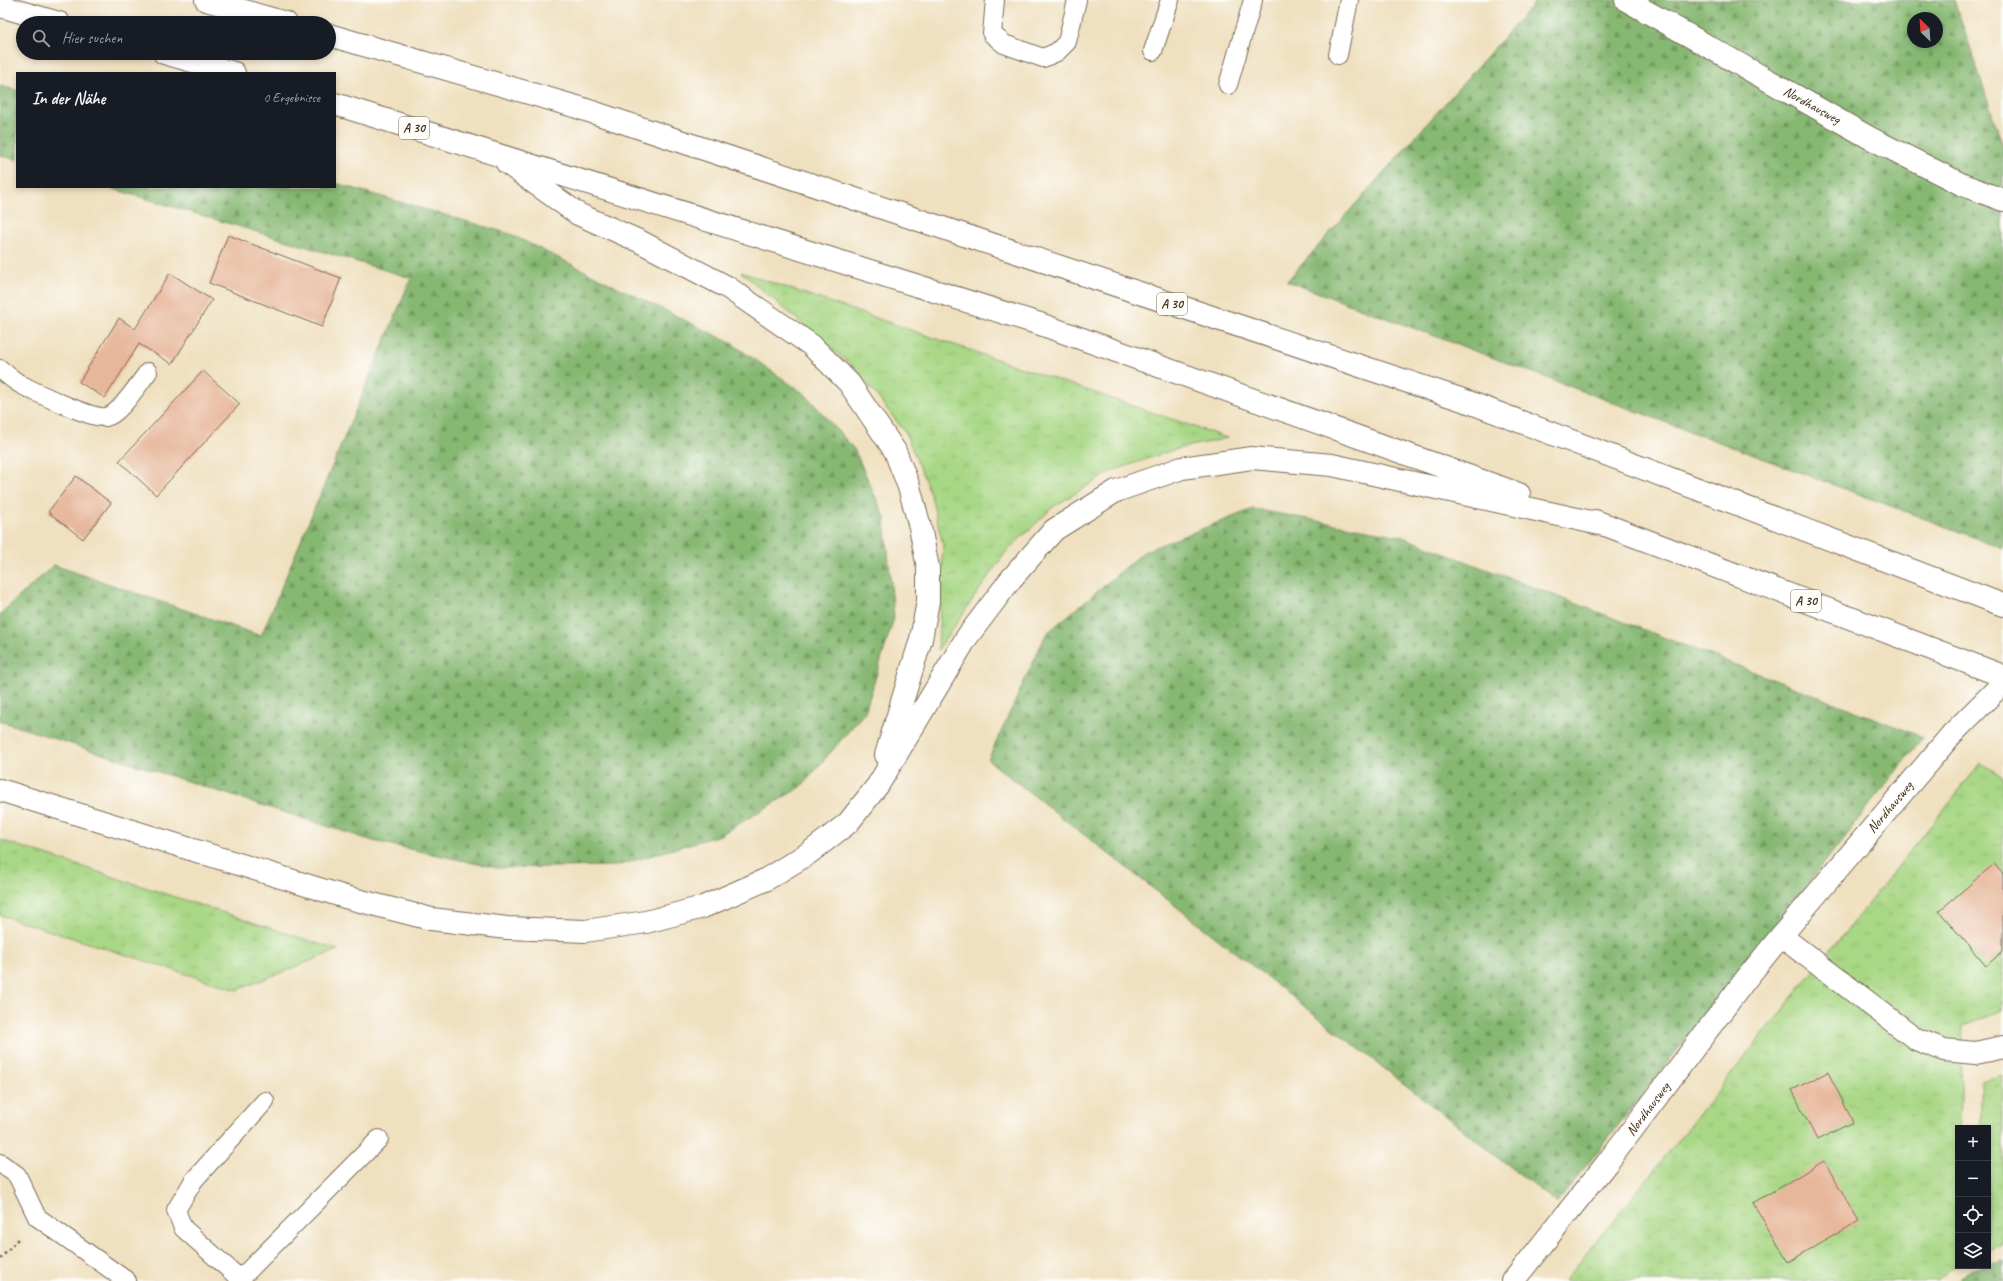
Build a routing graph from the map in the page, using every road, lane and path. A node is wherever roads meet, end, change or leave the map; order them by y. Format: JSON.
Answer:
{"nodes":[{"id":1,"x":206,"y":0,"type":"edge"},
{"id":2,"x":994,"y":0,"type":"edge"},
{"id":3,"x":1077,"y":0,"type":"edge"},
{"id":4,"x":1170,"y":0,"type":"edge"},
{"id":5,"x":1253,"y":0,"type":"edge"},
{"id":6,"x":1349,"y":0,"type":"edge"},
{"id":7,"x":1626,"y":0,"type":"edge"},
{"id":8,"x":0,"y":6,"type":"edge"},
{"id":9,"x":35,"y":16,"type":"edge"},
{"id":10,"x":262,"y":16,"type":"edge"},
{"id":11,"x":336,"y":37,"type":"edge"},
{"id":12,"x":1153,"y":51,"type":"dead end"},
{"id":13,"x":1338,"y":55,"type":"dead end"},
{"id":14,"x":188,"y":60,"type":"edge"},
{"id":15,"x":230,"y":72,"type":"edge"},
{"id":16,"x":1228,"y":84,"type":"dead end"},
{"id":17,"x":336,"y":104,"type":"edge"},
{"id":18,"x":493,"y":152,"type":"junction"},
{"id":19,"x":2003,"y":200,"type":"edge"},
{"id":20,"x":0,"y":369,"type":"edge"},
{"id":21,"x":148,"y":372,"type":"dead end"},
{"id":22,"x":1609,"y":526,"type":"junction"},
{"id":23,"x":2003,"y":605,"type":"edge"},
{"id":24,"x":2003,"y":676,"type":"edge"},
{"id":25,"x":2003,"y":683,"type":"edge"},
{"id":26,"x":878,"y":785,"type":"junction"},
{"id":27,"x":0,"y":790,"type":"edge"},
{"id":28,"x":1781,"y":936,"type":"junction"},
{"id":29,"x":2003,"y":1047,"type":"edge"},
{"id":30,"x":265,"y":1101,"type":"dead end"},
{"id":31,"x":379,"y":1139,"type":"dead end"},
{"id":32,"x":0,"y":1163,"type":"edge"},
{"id":33,"x":239,"y":1280,"type":"edge"},
{"id":34,"x":127,"y":1281,"type":"edge"},
{"id":35,"x":1513,"y":1281,"type":"edge"}],
"edges":[{"from":1,"to":10,"type":"main road"},
{"from":2,"to":3,"type":"lane"},
{"from":4,"to":12,"type":"lane"},
{"from":5,"to":16,"type":"lane"},
{"from":6,"to":13,"type":"lane"},
{"from":7,"to":19,"type":"main road","name":"Nordhausweg"},
{"from":8,"to":9,"type":"main road"},
{"from":11,"to":23,"type":"main road","number":"A 30"},
{"from":14,"to":15,"type":"main road"},
{"from":17,"to":18,"type":"main road","number":"A 30"},
{"from":18,"to":22,"type":"main road","number":"A 30"},
{"from":18,"to":26,"type":"main road"},
{"from":20,"to":21,"type":"lane"},
{"from":22,"to":24,"type":"main road","number":"A 30"},
{"from":22,"to":26,"type":"main road"},
{"from":25,"to":28,"type":"main road","name":"Nordhausweg"},
{"from":26,"to":27,"type":"main road"},
{"from":28,"to":29,"type":"main road"},
{"from":28,"to":35,"type":"main road","name":"Nordhausweg"},
{"from":30,"to":33,"type":"lane"},
{"from":31,"to":33,"type":"lane"},
{"from":32,"to":34,"type":"lane"}]}
